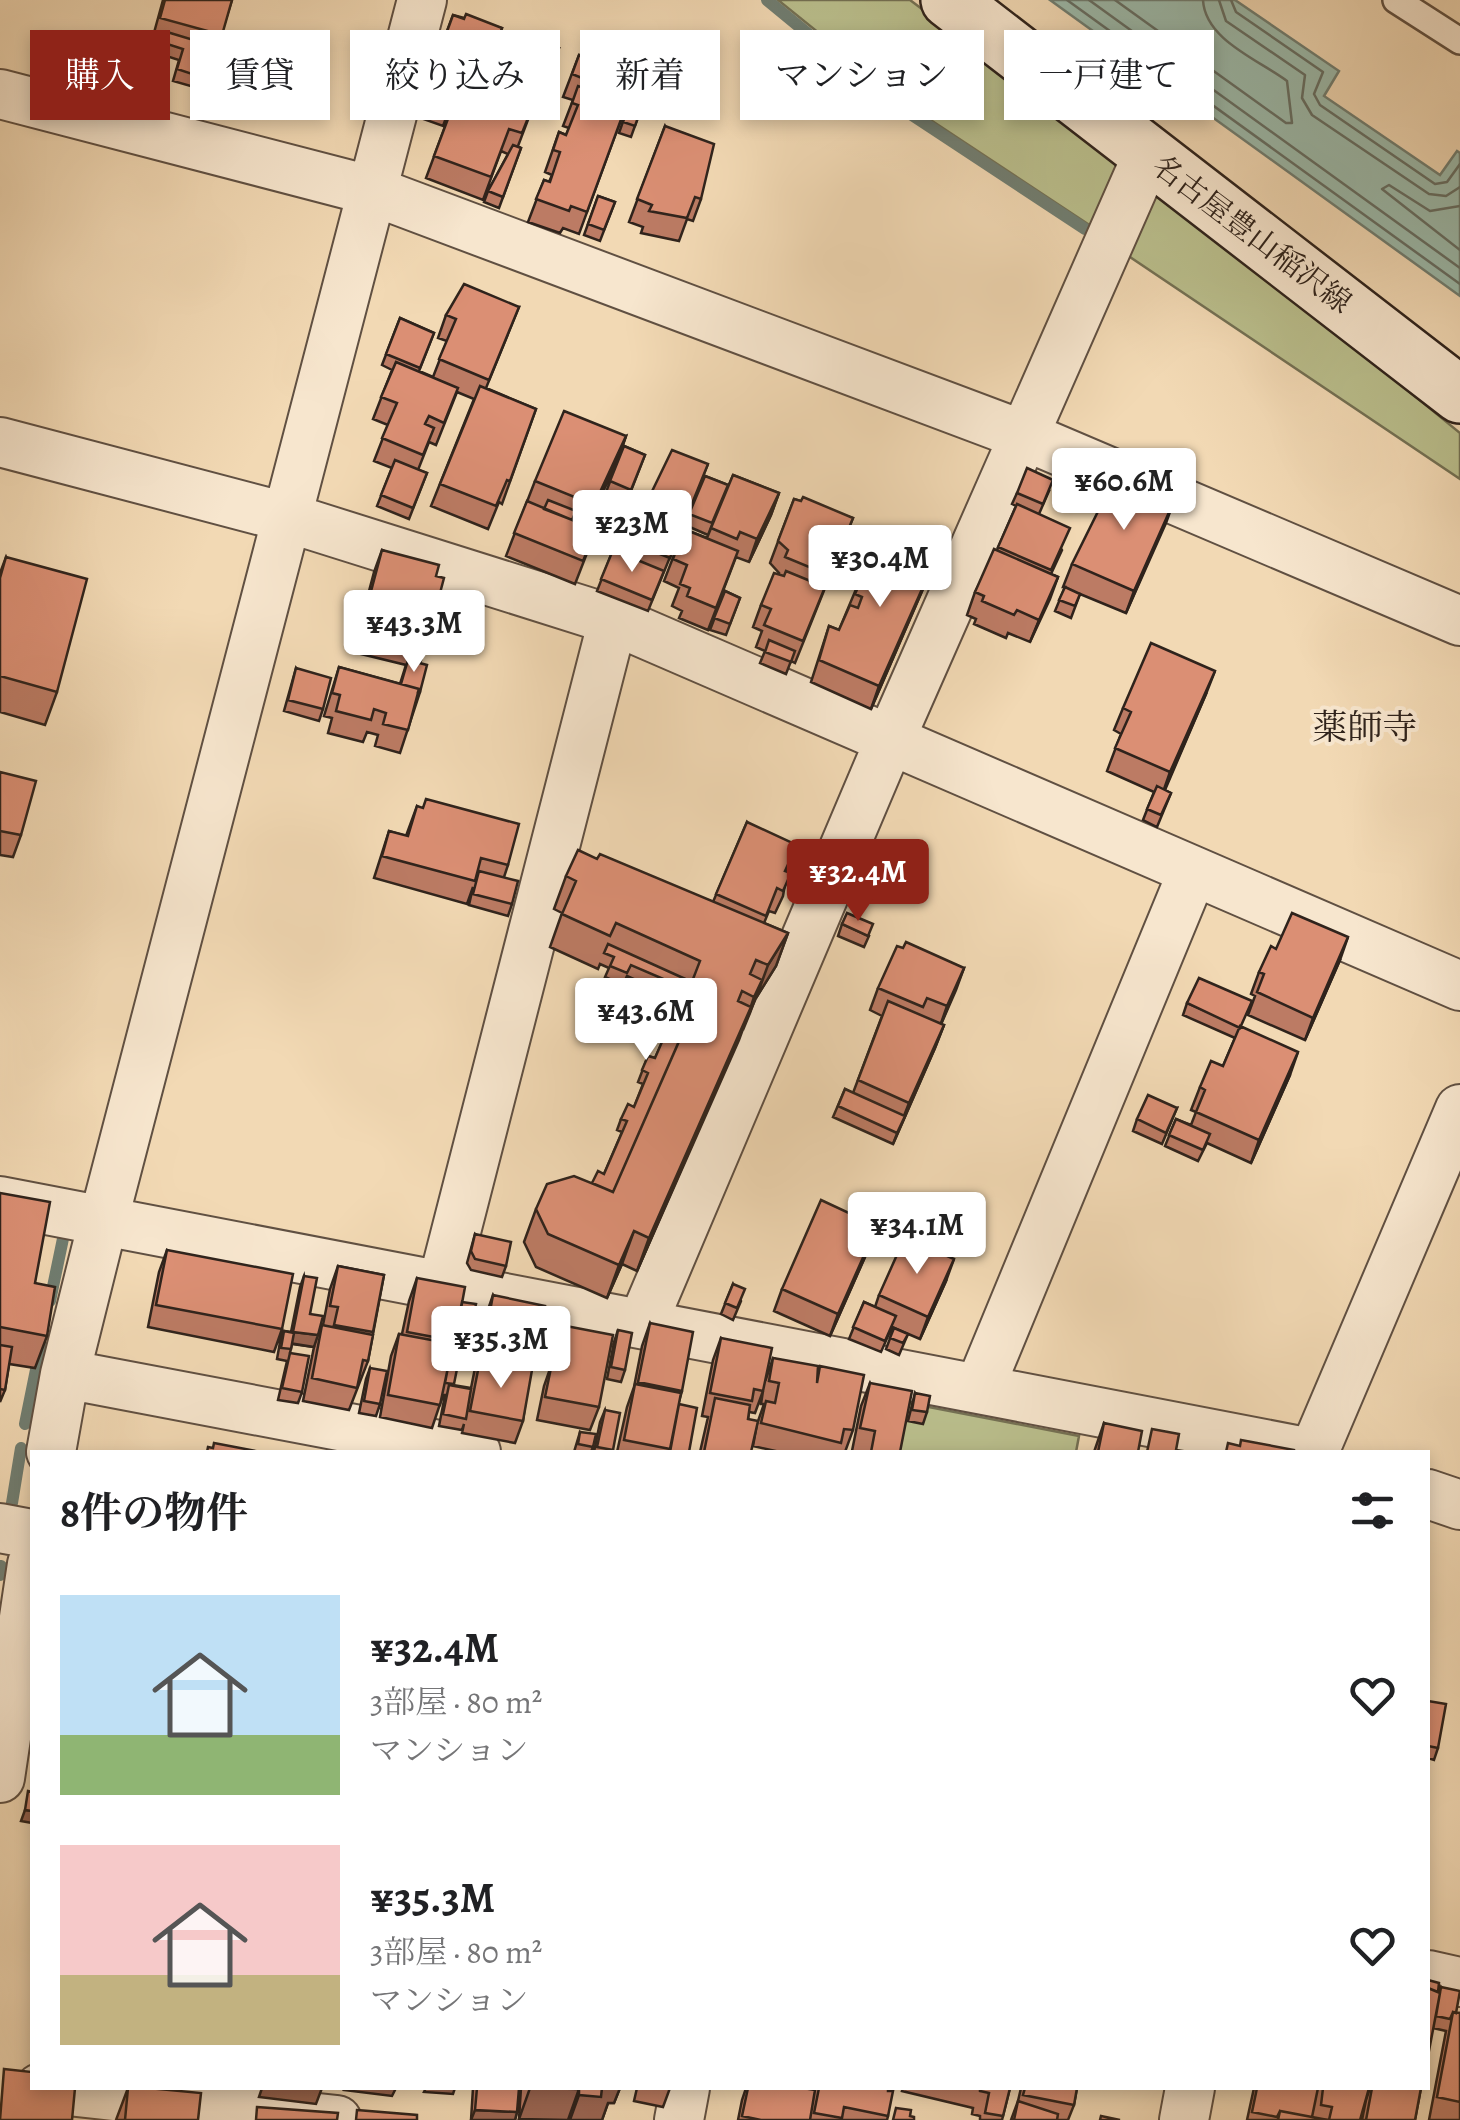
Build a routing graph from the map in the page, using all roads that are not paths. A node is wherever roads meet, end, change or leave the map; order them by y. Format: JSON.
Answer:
{"nodes":[{"id":1,"x":422,"y":0,"type":"edge"},
{"id":2,"x":949,"y":0,"type":"edge"},
{"id":3,"x":1396,"y":0,"type":"edge"},
{"id":4,"x":1460,"y":41,"type":"edge"},
{"id":5,"x":0,"y":94,"type":"edge"},
{"id":6,"x":1148,"y":154,"type":"junction"},
{"id":7,"x":373,"y":191,"type":"junction"},
{"id":8,"x":1460,"y":394,"type":"edge"},
{"id":9,"x":1025,"y":436,"type":"junction"},
{"id":10,"x":0,"y":442,"type":"edge"},
{"id":11,"x":289,"y":518,"type":"junction"},
{"id":12,"x":613,"y":620,"type":"junction"},
{"id":13,"x":1460,"y":621,"type":"edge"},
{"id":14,"x":889,"y":742,"type":"junction"},
{"id":15,"x":1193,"y":871,"type":"junction"},
{"id":16,"x":1460,"y":986,"type":"edge"},
{"id":17,"x":1460,"y":1109,"type":"edge"},
{"id":18,"x":0,"y":1200,"type":"edge"},
{"id":19,"x":103,"y":1222,"type":"junction"},
{"id":20,"x":442,"y":1286,"type":"junction"},
{"id":21,"x":642,"y":1322,"type":"junction"},
{"id":22,"x":65,"y":1374,"type":"junction"},
{"id":23,"x":980,"y":1387,"type":"junction"},
{"id":24,"x":52,"y":1450,"type":"edge"},
{"id":25,"x":465,"y":1450,"type":"edge"},
{"id":26,"x":1300,"y":1450,"type":"edge"},
{"id":27,"x":1311,"y":1450,"type":"edge"},
{"id":28,"x":1430,"y":1495,"type":"edge"},
{"id":29,"x":1460,"y":1505,"type":"edge"},
{"id":30,"x":0,"y":1528,"type":"edge"},
{"id":31,"x":30,"y":1534,"type":"edge"},
{"id":32,"x":30,"y":1577,"type":"edge"},
{"id":33,"x":0,"y":1778,"type":"edge"},
{"id":34,"x":1430,"y":1976,"type":"edge"},
{"id":35,"x":1460,"y":1982,"type":"edge"},
{"id":36,"x":0,"y":2082,"type":"edge"},
{"id":37,"x":30,"y":2086,"type":"edge"},
{"id":38,"x":72,"y":2090,"type":"edge"},
{"id":39,"x":684,"y":2090,"type":"edge"},
{"id":40,"x":1190,"y":2090,"type":"edge"},
{"id":41,"x":200,"y":2098,"type":"edge"},
{"id":42,"x":337,"y":2120,"type":"edge"},
{"id":43,"x":678,"y":2120,"type":"edge"},
{"id":44,"x":1184,"y":2120,"type":"edge"}],
"edges":[{"from":1,"to":7,"type":"street"},
{"from":2,"to":6,"type":"main road","name":"名古屋豊山稲沢線"},
{"from":3,"to":4,"type":"lane"},
{"from":5,"to":7,"type":"street"},
{"from":6,"to":8,"type":"main road","name":"名古屋豊山稲沢線"},
{"from":6,"to":9,"type":"street"},
{"from":7,"to":9,"type":"street"},
{"from":7,"to":11,"type":"street"},
{"from":9,"to":13,"type":"street"},
{"from":9,"to":14,"type":"street"},
{"from":10,"to":11,"type":"street"},
{"from":11,"to":12,"type":"street"},
{"from":11,"to":19,"type":"street"},
{"from":12,"to":14,"type":"street"},
{"from":12,"to":20,"type":"street"},
{"from":14,"to":15,"type":"street"},
{"from":14,"to":21,"type":"street"},
{"from":15,"to":16,"type":"street"},
{"from":15,"to":23,"type":"street"},
{"from":17,"to":27,"type":"street"},
{"from":18,"to":19,"type":"street"},
{"from":19,"to":20,"type":"street"},
{"from":19,"to":22,"type":"street"},
{"from":20,"to":21,"type":"street"},
{"from":21,"to":23,"type":"street"},
{"from":22,"to":24,"type":"street"},
{"from":22,"to":25,"type":"street"},
{"from":23,"to":26,"type":"street"},
{"from":28,"to":29,"type":"street"},
{"from":30,"to":31,"type":"street"},
{"from":32,"to":33,"type":"street"},
{"from":34,"to":35,"type":"street"},
{"from":36,"to":37,"type":"street"},
{"from":38,"to":41,"type":"street"},
{"from":39,"to":43,"type":"street"},
{"from":40,"to":44,"type":"street"},
{"from":41,"to":42,"type":"street"}]}
